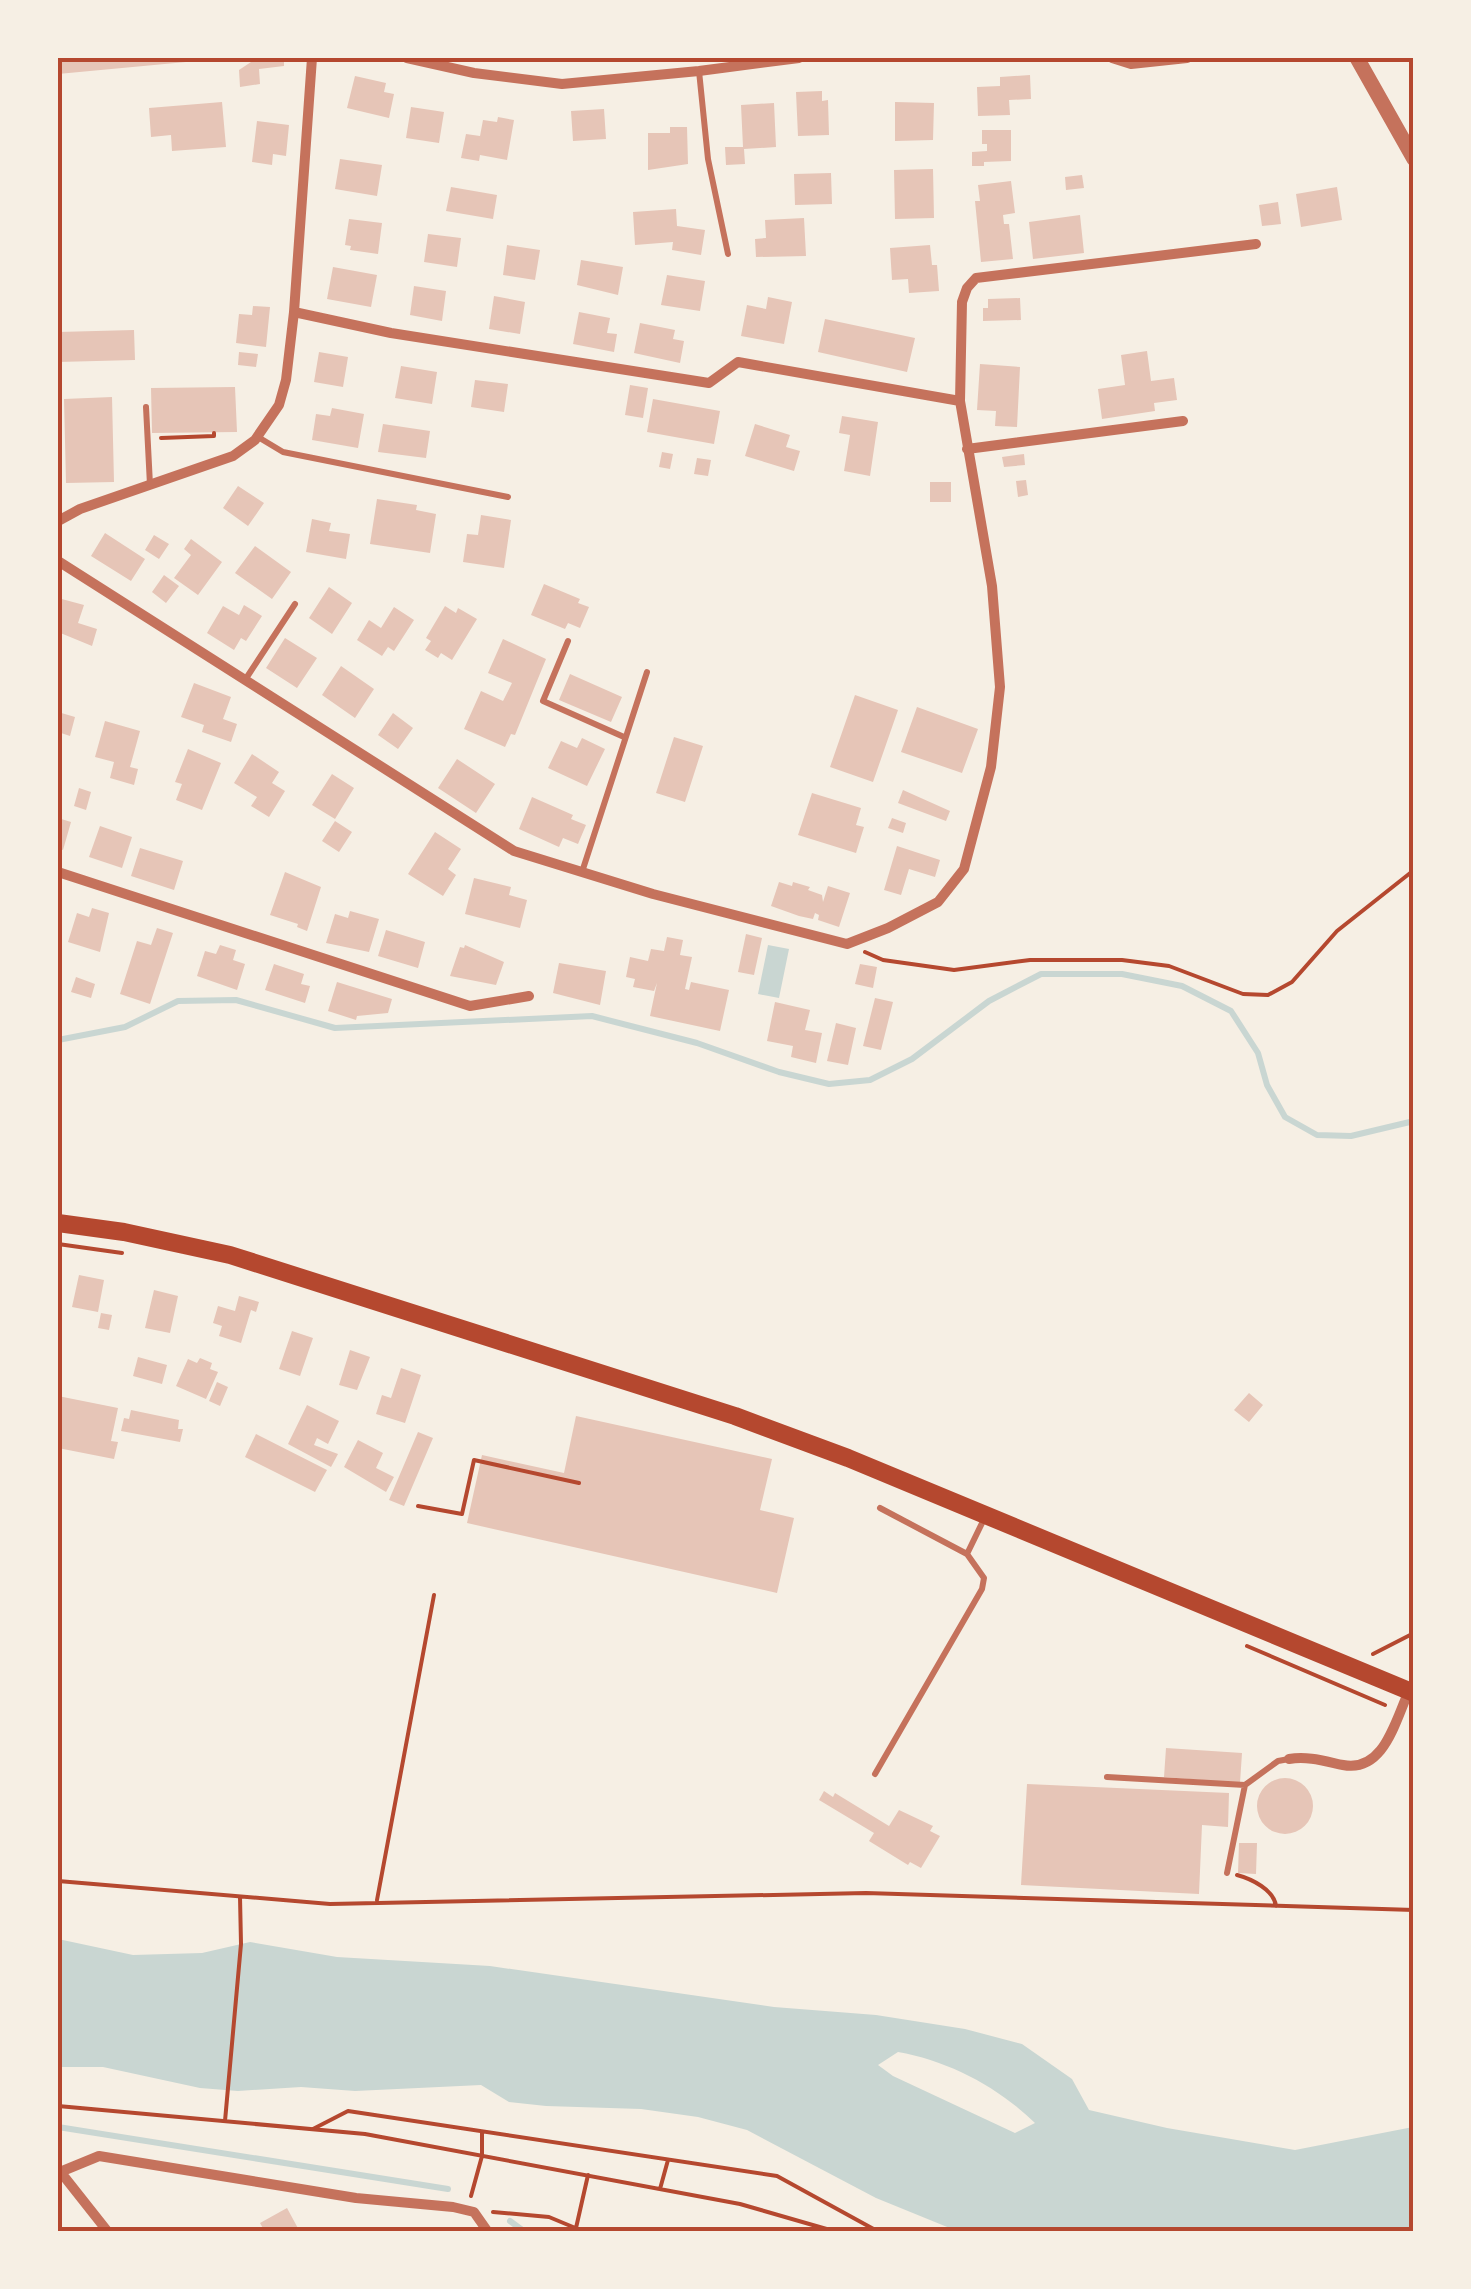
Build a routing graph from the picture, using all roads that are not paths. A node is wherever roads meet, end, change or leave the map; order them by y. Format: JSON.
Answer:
{"nodes":[{"id":1,"x":312,"y":58,"type":"edge"},
{"id":2,"x":407,"y":58,"type":"edge"},
{"id":3,"x":799,"y":58,"type":"edge"},
{"id":4,"x":1112,"y":58,"type":"edge"},
{"id":5,"x":1187,"y":58,"type":"edge"},
{"id":6,"x":1357,"y":58,"type":"edge"},
{"id":7,"x":698,"y":71,"type":"junction"},
{"id":8,"x":1414,"y":159,"type":"edge"},
{"id":9,"x":1256,"y":244,"type":"dead end"},
{"id":10,"x":728,"y":254,"type":"dead end"},
{"id":11,"x":294,"y":312,"type":"junction"},
{"id":12,"x":960,"y":401,"type":"junction"},
{"id":13,"x":146,"y":407,"type":"dead end"},
{"id":14,"x":1183,"y":421,"type":"dead end"},
{"id":15,"x":258,"y":436,"type":"junction"},
{"id":16,"x":967,"y":449,"type":"junction"},
{"id":17,"x":150,"y":486,"type":"junction"},
{"id":18,"x":508,"y":497,"type":"dead end"},
{"id":19,"x":58,"y":520,"type":"edge"},
{"id":20,"x":58,"y":561,"type":"edge"},
{"id":21,"x":295,"y":604,"type":"dead end"},
{"id":22,"x":568,"y":642,"type":"dead end"},
{"id":23,"x":648,"y":672,"type":"dead end"},
{"id":24,"x":244,"y":682,"type":"junction"},
{"id":25,"x":624,"y":737,"type":"junction"},
{"id":26,"x":58,"y":872,"type":"edge"},
{"id":27,"x":582,"y":872,"type":"junction"},
{"id":28,"x":529,"y":996,"type":"dead end"},
{"id":29,"x":58,"y":1223,"type":"edge"},
{"id":30,"x":880,"y":1508,"type":"dead end"},
{"id":31,"x":985,"y":1516,"type":"junction"},
{"id":32,"x":967,"y":1554,"type":"junction"},
{"id":33,"x":1412,"y":1688,"type":"edge"},
{"id":34,"x":1289,"y":1759,"type":"joint"},
{"id":35,"x":876,"y":1774,"type":"dead end"},
{"id":36,"x":1107,"y":1777,"type":"dead end"},
{"id":37,"x":1245,"y":1786,"type":"junction"},
{"id":38,"x":1227,"y":1873,"type":"road end"},
{"id":39,"x":59,"y":2170,"type":"edge"},
{"id":40,"x":108,"y":2232,"type":"edge"},
{"id":41,"x":488,"y":2232,"type":"edge"}],
"edges":[{"from":1,"to":11,"type":"street"},
{"from":2,"to":7,"type":"street"},
{"from":3,"to":7,"type":"street"},
{"from":4,"to":5,"type":"street"},
{"from":6,"to":8,"type":"street"},
{"from":7,"to":10,"type":"lane"},
{"from":9,"to":12,"type":"street"},
{"from":11,"to":12,"type":"street"},
{"from":11,"to":15,"type":"street"},
{"from":12,"to":16,"type":"street"},
{"from":13,"to":17,"type":"lane"},
{"from":14,"to":16,"type":"street"},
{"from":15,"to":17,"type":"street"},
{"from":15,"to":18,"type":"lane"},
{"from":16,"to":27,"type":"street"},
{"from":17,"to":19,"type":"street"},
{"from":20,"to":24,"type":"street"},
{"from":21,"to":24,"type":"lane"},
{"from":22,"to":25,"type":"lane"},
{"from":23,"to":25,"type":"lane"},
{"from":24,"to":27,"type":"street"},
{"from":25,"to":27,"type":"lane"},
{"from":26,"to":28,"type":"street"},
{"from":29,"to":31,"type":"main road"},
{"from":30,"to":32,"type":"lane"},
{"from":31,"to":32,"type":"lane"},
{"from":31,"to":33,"type":"main road"},
{"from":32,"to":35,"type":"lane"},
{"from":33,"to":34,"type":"street"},
{"from":34,"to":37,"type":"lane"},
{"from":36,"to":37,"type":"lane"},
{"from":37,"to":38,"type":"lane"},
{"from":39,"to":40,"type":"street"},
{"from":39,"to":41,"type":"street"}]}
